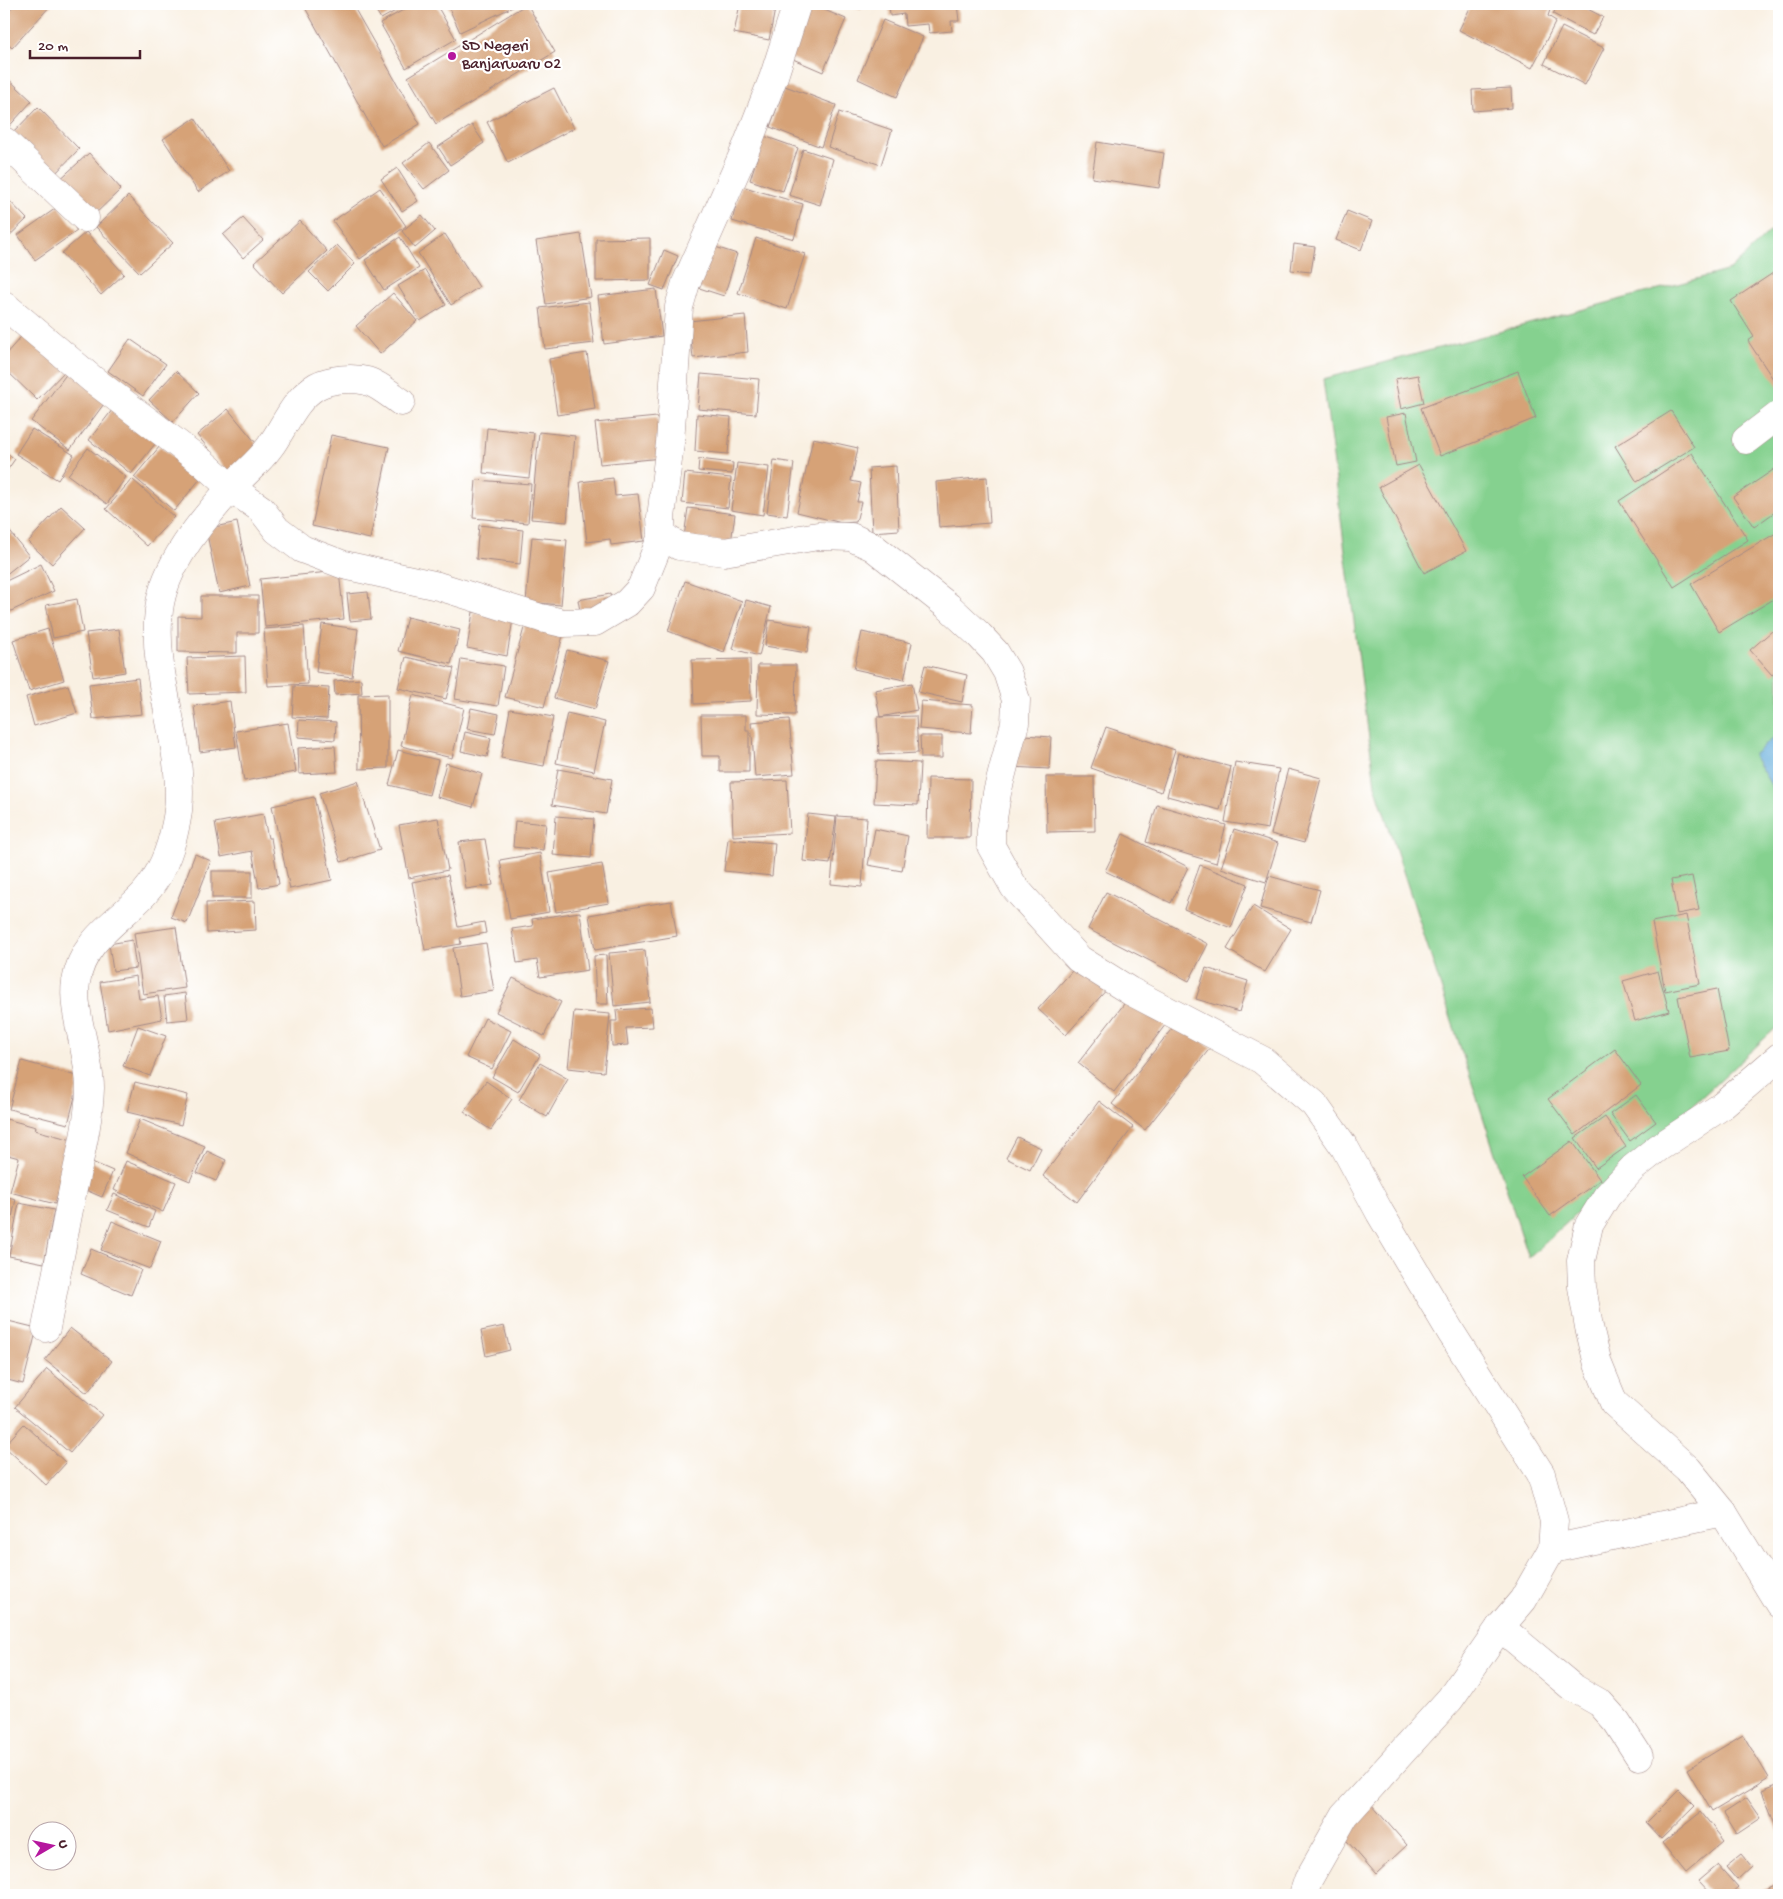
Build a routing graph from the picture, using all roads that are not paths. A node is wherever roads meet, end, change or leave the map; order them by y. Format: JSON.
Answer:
{"nodes":[{"id":1,"x":797,"y":4,"type":"edge"},
{"id":2,"x":4,"y":141,"type":"edge"},
{"id":3,"x":85,"y":218,"type":"dead end"},
{"id":4,"x":4,"y":305,"type":"edge"},
{"id":5,"x":401,"y":402,"type":"dead end"},
{"id":6,"x":1779,"y":415,"type":"edge"},
{"id":7,"x":1746,"y":440,"type":"dead end"},
{"id":8,"x":230,"y":488,"type":"junction"},
{"id":9,"x":662,"y":536,"type":"junction"},
{"id":10,"x":1779,"y":1057,"type":"edge"},
{"id":11,"x":46,"y":1328,"type":"dead end"},
{"id":12,"x":1723,"y":1512,"type":"junction"},
{"id":13,"x":1552,"y":1549,"type":"junction"},
{"id":14,"x":1779,"y":1604,"type":"edge"},
{"id":15,"x":1500,"y":1627,"type":"junction"},
{"id":16,"x":1639,"y":1756,"type":"dead end"},
{"id":17,"x":1304,"y":1895,"type":"edge"}],
"edges":[{"from":1,"to":9,"type":"street"},
{"from":2,"to":3,"type":"street"},
{"from":4,"to":8,"type":"street"},
{"from":5,"to":8,"type":"street"},
{"from":6,"to":7,"type":"street"},
{"from":8,"to":9,"type":"street"},
{"from":8,"to":11,"type":"street"},
{"from":9,"to":13,"type":"street"},
{"from":10,"to":12,"type":"street"},
{"from":12,"to":13,"type":"street"},
{"from":12,"to":14,"type":"street"},
{"from":13,"to":15,"type":"street"},
{"from":15,"to":16,"type":"street"},
{"from":15,"to":17,"type":"street"}]}
